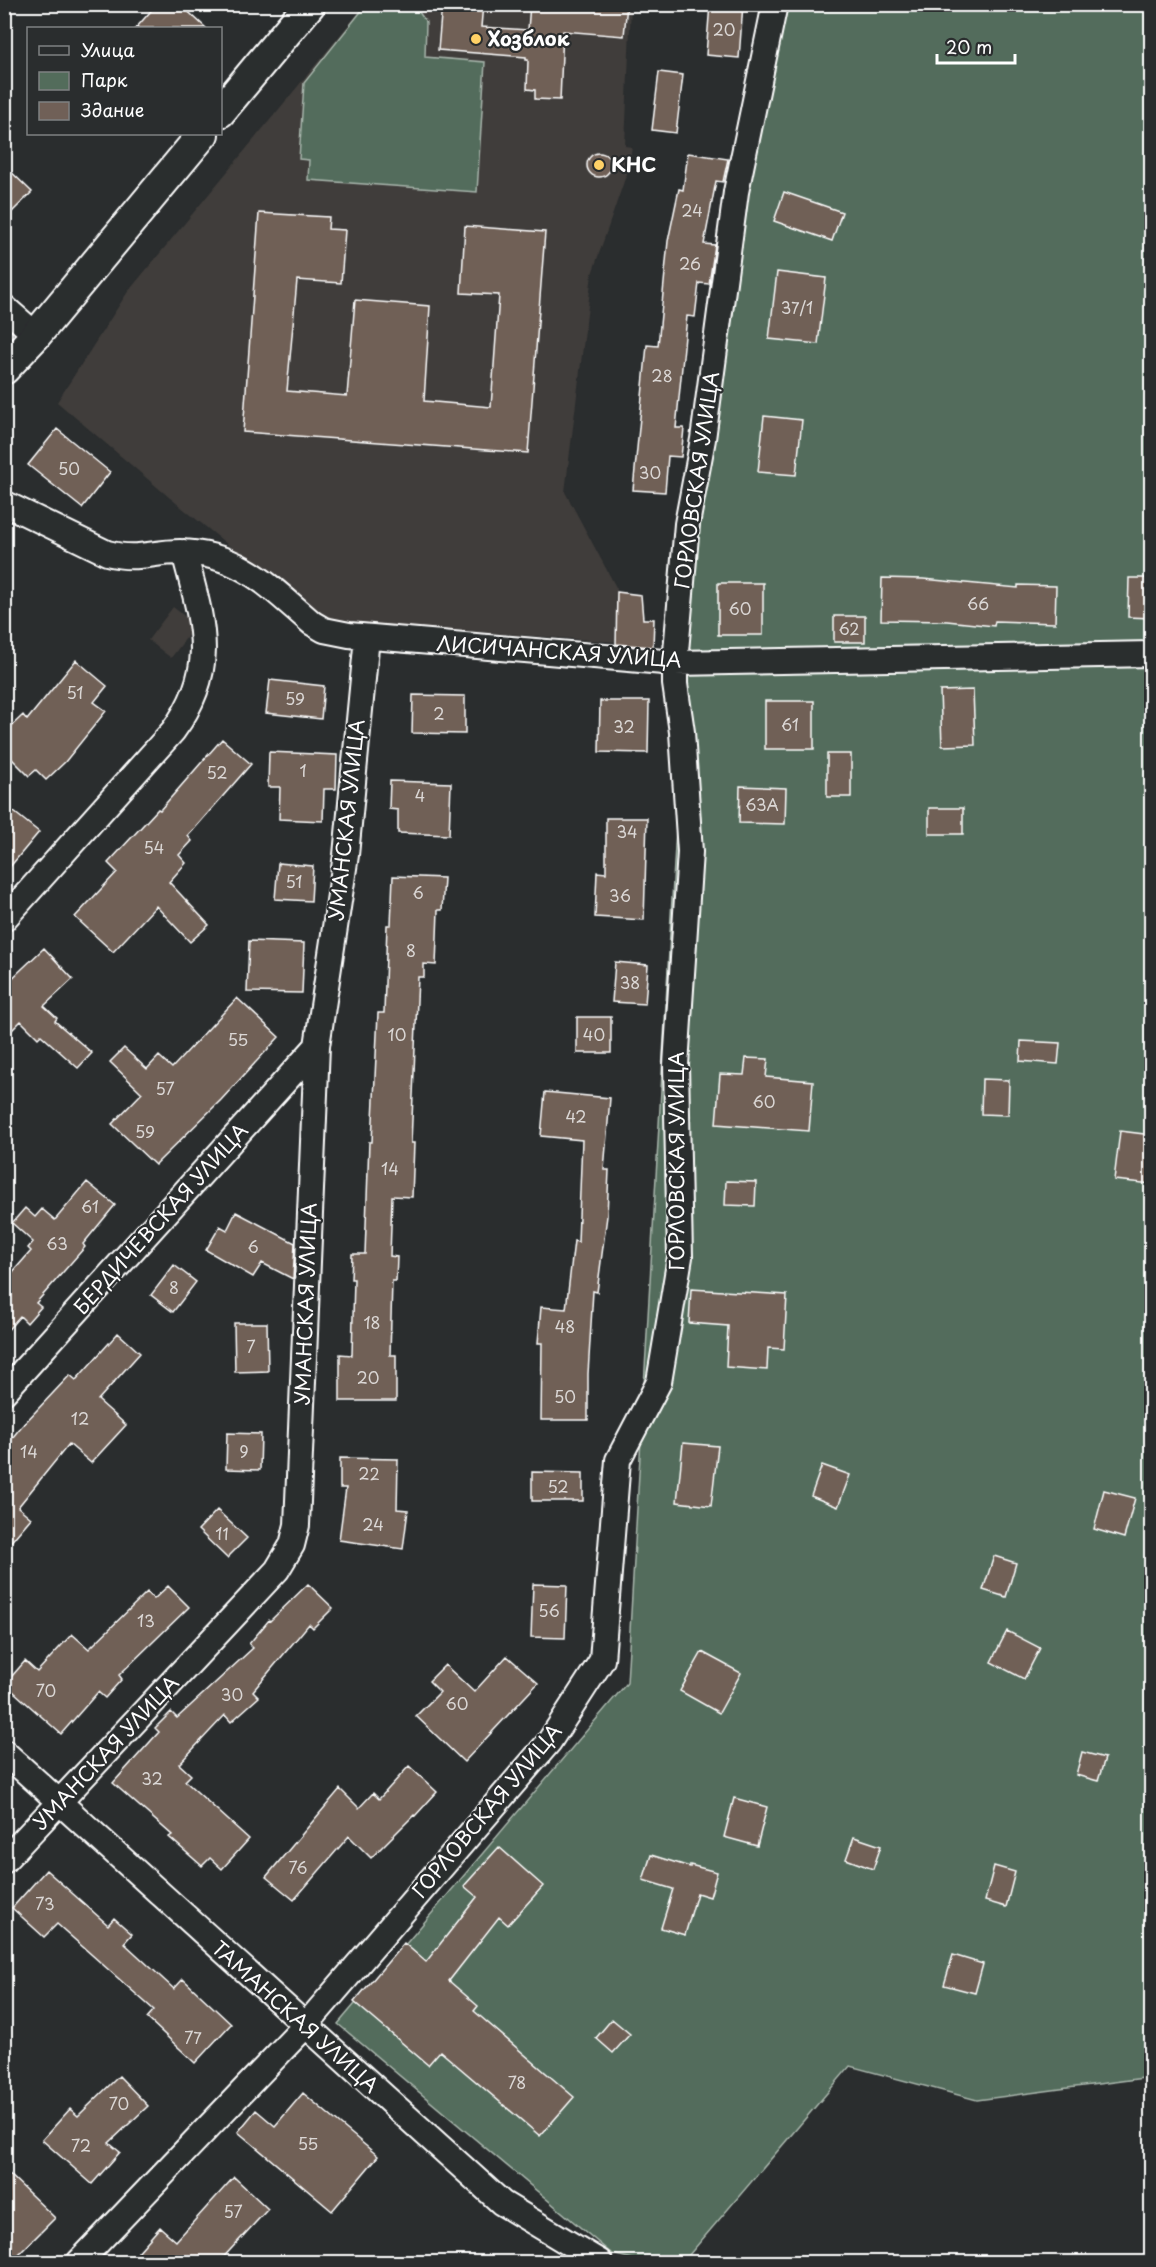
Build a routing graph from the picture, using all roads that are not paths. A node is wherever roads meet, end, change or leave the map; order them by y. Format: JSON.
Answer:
{"nodes":[{"id":1,"x":310,"y":4,"type":"edge"},
{"id":2,"x":775,"y":4,"type":"edge"},
{"id":3,"x":222,"y":110,"type":"edge"},
{"id":4,"x":202,"y":135,"type":"edge"},
{"id":5,"x":4,"y":307,"type":"edge"},
{"id":6,"x":36,"y":335,"type":"junction"},
{"id":7,"x":4,"y":369,"type":"edge"},
{"id":8,"x":4,"y":503,"type":"edge"},
{"id":9,"x":184,"y":552,"type":"junction"},
{"id":10,"x":366,"y":637,"type":"junction"},
{"id":11,"x":1152,"y":654,"type":"edge"},
{"id":12,"x":675,"y":663,"type":"junction"},
{"id":13,"x":4,"y":919,"type":"edge"},
{"id":14,"x":317,"y":1046,"type":"junction"},
{"id":15,"x":4,"y":1392,"type":"edge"},
{"id":16,"x":4,"y":1752,"type":"edge"},
{"id":17,"x":59,"y":1803,"type":"junction"},
{"id":18,"x":4,"y":1861,"type":"edge"},
{"id":19,"x":305,"y":2026,"type":"junction"},
{"id":20,"x":80,"y":2262,"type":"edge"},
{"id":21,"x":600,"y":2262,"type":"edge"}],
"edges":[{"from":1,"to":3,"type":"street"},
{"from":2,"to":12,"type":"street","name":"ГОРЛОВСКАЯ УЛИЦА"},
{"from":4,"to":6,"type":"street"},
{"from":5,"to":6,"type":"street"},
{"from":6,"to":7,"type":"street"},
{"from":8,"to":9,"type":"street","name":"ЛИСИЧАНСКАЯ УЛИЦА"},
{"from":9,"to":10,"type":"street","name":"ЛИСИЧАНСКАЯ УЛИЦА"},
{"from":9,"to":13,"type":"street"},
{"from":10,"to":12,"type":"street","name":"ЛИСИЧАНСКАЯ УЛИЦА"},
{"from":10,"to":14,"type":"street","name":"УМАНСКАЯ УЛИЦА"},
{"from":11,"to":12,"type":"street","name":"ЛИСИЧАНСКАЯ УЛИЦА"},
{"from":12,"to":19,"type":"street","name":"ГОРЛОВСКАЯ УЛИЦА"},
{"from":14,"to":15,"type":"street","name":"БЕРДИЧЕВСКАЯ УЛИЦА"},
{"from":14,"to":17,"type":"street","name":"УМАНСКАЯ УЛИЦА"},
{"from":16,"to":17,"type":"street","name":"ТАМАНСКАЯ УЛИЦА"},
{"from":17,"to":18,"type":"street","name":"УМАНСКАЯ УЛИЦА"},
{"from":17,"to":19,"type":"street","name":"ТАМАНСКАЯ УЛИЦА"},
{"from":19,"to":20,"type":"street","name":"ГОРЛОВСКАЯ УЛИЦА"},
{"from":19,"to":21,"type":"street","name":"ТАМАНСКАЯ УЛИЦА"}]}
